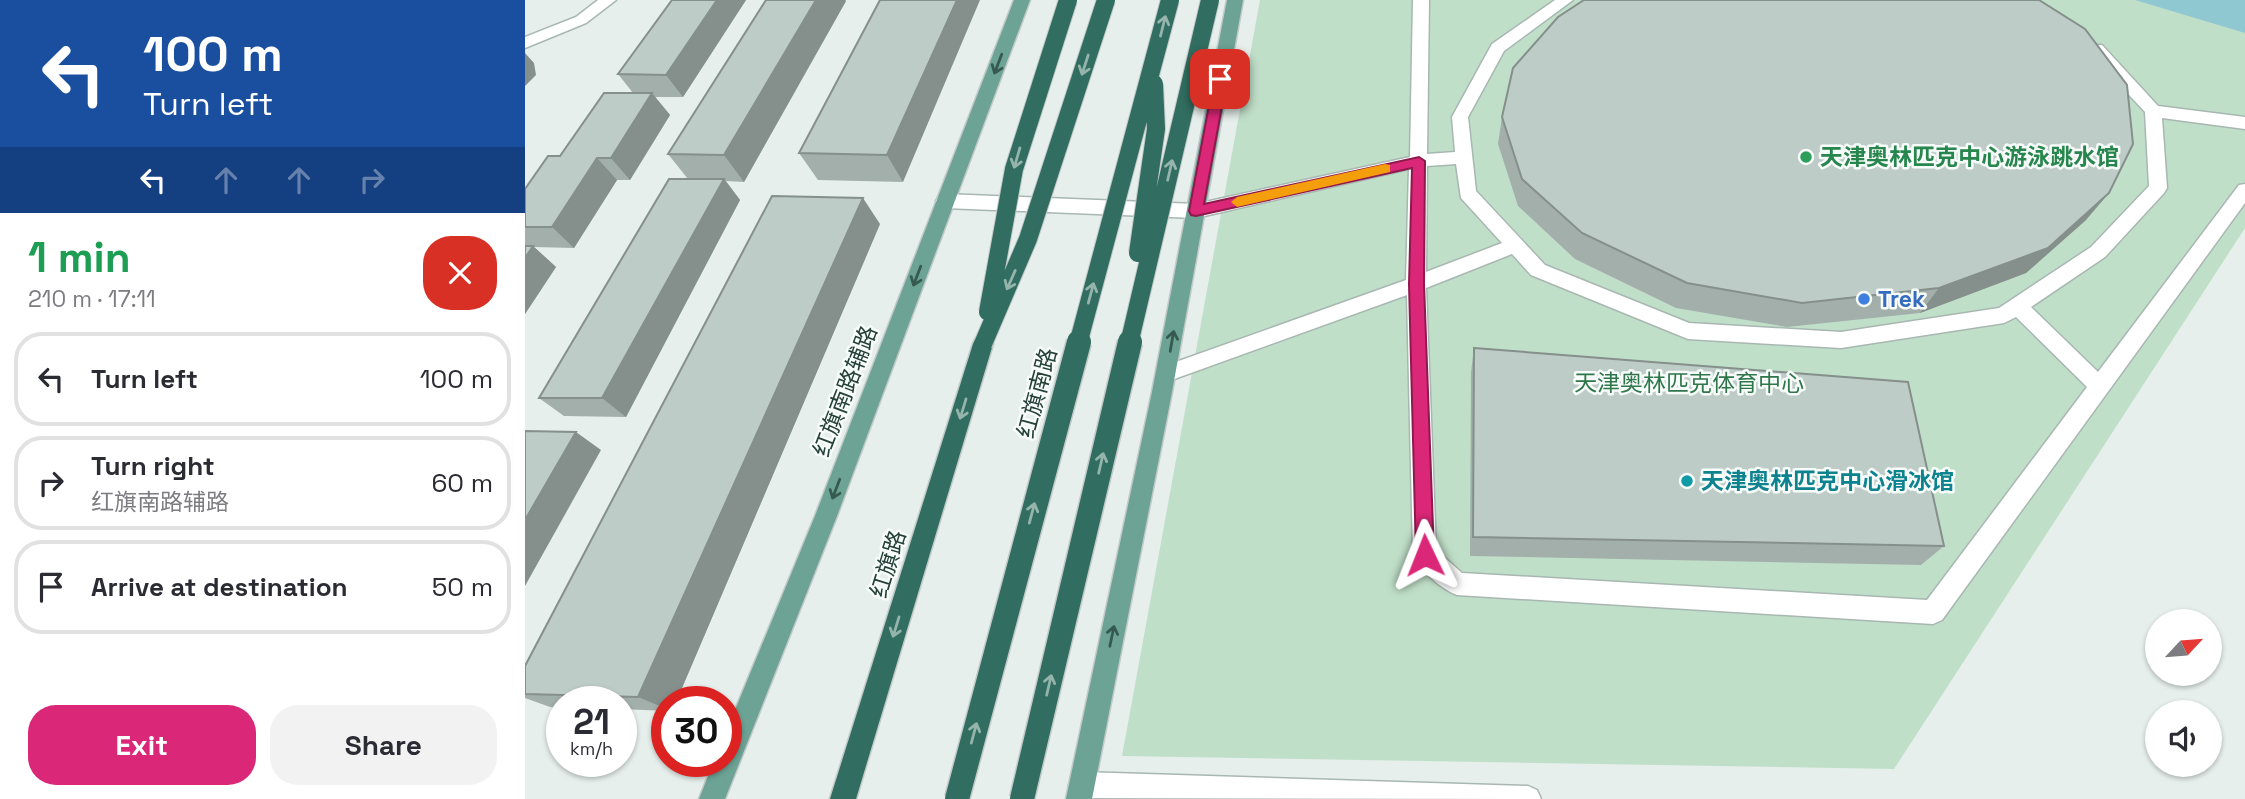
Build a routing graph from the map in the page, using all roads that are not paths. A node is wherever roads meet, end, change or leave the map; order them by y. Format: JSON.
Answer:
{"nodes":[{"id":1,"x":608,"y":0,"type":"edge"},
{"id":2,"x":1022,"y":0,"type":"edge"},
{"id":3,"x":1068,"y":0,"type":"edge"},
{"id":4,"x":1106,"y":0,"type":"edge"},
{"id":5,"x":1170,"y":0,"type":"edge"},
{"id":6,"x":1210,"y":0,"type":"edge"},
{"id":7,"x":1235,"y":0,"type":"edge"},
{"id":8,"x":1421,"y":0,"type":"edge"},
{"id":9,"x":1565,"y":0,"type":"edge"},
{"id":10,"x":2082,"y":35,"type":"edge"},
{"id":11,"x":525,"y":43,"type":"edge"},
{"id":12,"x":1153,"y":66,"type":"junction"},
{"id":13,"x":2153,"y":111,"type":"junction"},
{"id":14,"x":2245,"y":123,"type":"edge"},
{"id":15,"x":1464,"y":157,"type":"junction"},
{"id":16,"x":1419,"y":161,"type":"junction"},
{"id":17,"x":2245,"y":190,"type":"edge"},
{"id":18,"x":945,"y":201,"type":"junction"},
{"id":19,"x":1196,"y":211,"type":"junction"},
{"id":20,"x":1515,"y":245,"type":"junction"},
{"id":21,"x":1416,"y":284,"type":"junction"},
{"id":22,"x":2017,"y":306,"type":"junction"},
{"id":23,"x":1137,"y":311,"type":"junction"},
{"id":24,"x":983,"y":344,"type":"junction"},
{"id":25,"x":1166,"y":374,"type":"junction"},
{"id":26,"x":2099,"y":386,"type":"junction"},
{"id":27,"x":1080,"y":792,"type":"edge"},
{"id":28,"x":712,"y":799,"type":"edge"},
{"id":29,"x":843,"y":799,"type":"edge"},
{"id":30,"x":957,"y":799,"type":"edge"},
{"id":31,"x":1022,"y":799,"type":"edge"},
{"id":32,"x":1528,"y":799,"type":"edge"}],
"edges":[{"from":1,"to":11,"type":"street"},
{"from":2,"to":18,"type":"main road","name":"红旗南路辅路","one_way":true},
{"from":3,"to":24,"type":"highway","one_way":true,"bridge":true},
{"from":4,"to":24,"type":"highway","one_way":true,"bridge":true},
{"from":12,"to":5,"type":"highway","name":"红旗南路","one_way":true,"bridge":true},
{"from":23,"to":6,"type":"highway","one_way":true,"bridge":true},
{"from":7,"to":19,"type":"main road"},
{"from":8,"to":16,"type":"street"},
{"from":9,"to":15,"type":"street"},
{"from":10,"to":13,"type":"street"},
{"from":12,"to":23,"type":"highway","bridge":true},
{"from":30,"to":12,"type":"highway","name":"红旗南路","one_way":true,"bridge":true},
{"from":13,"to":14,"type":"street"},
{"from":13,"to":22,"type":"street"},
{"from":15,"to":16,"type":"street"},
{"from":15,"to":20,"type":"street"},
{"from":16,"to":19,"type":"street"},
{"from":16,"to":21,"type":"street"},
{"from":17,"to":26,"type":"street"},
{"from":18,"to":19,"type":"street"},
{"from":18,"to":28,"type":"main road","name":"红旗南路辅路","one_way":true},
{"from":25,"to":19,"type":"main road","one_way":true},
{"from":20,"to":21,"type":"street"},
{"from":20,"to":22,"type":"street"},
{"from":21,"to":25,"type":"street"},
{"from":21,"to":26,"type":"street"},
{"from":22,"to":26,"type":"street"},
{"from":31,"to":23,"type":"highway","one_way":true,"bridge":true},
{"from":24,"to":29,"type":"highway","name":"红旗路","one_way":true},
{"from":27,"to":25,"type":"main road","one_way":true},
{"from":27,"to":32,"type":"street"}]}
